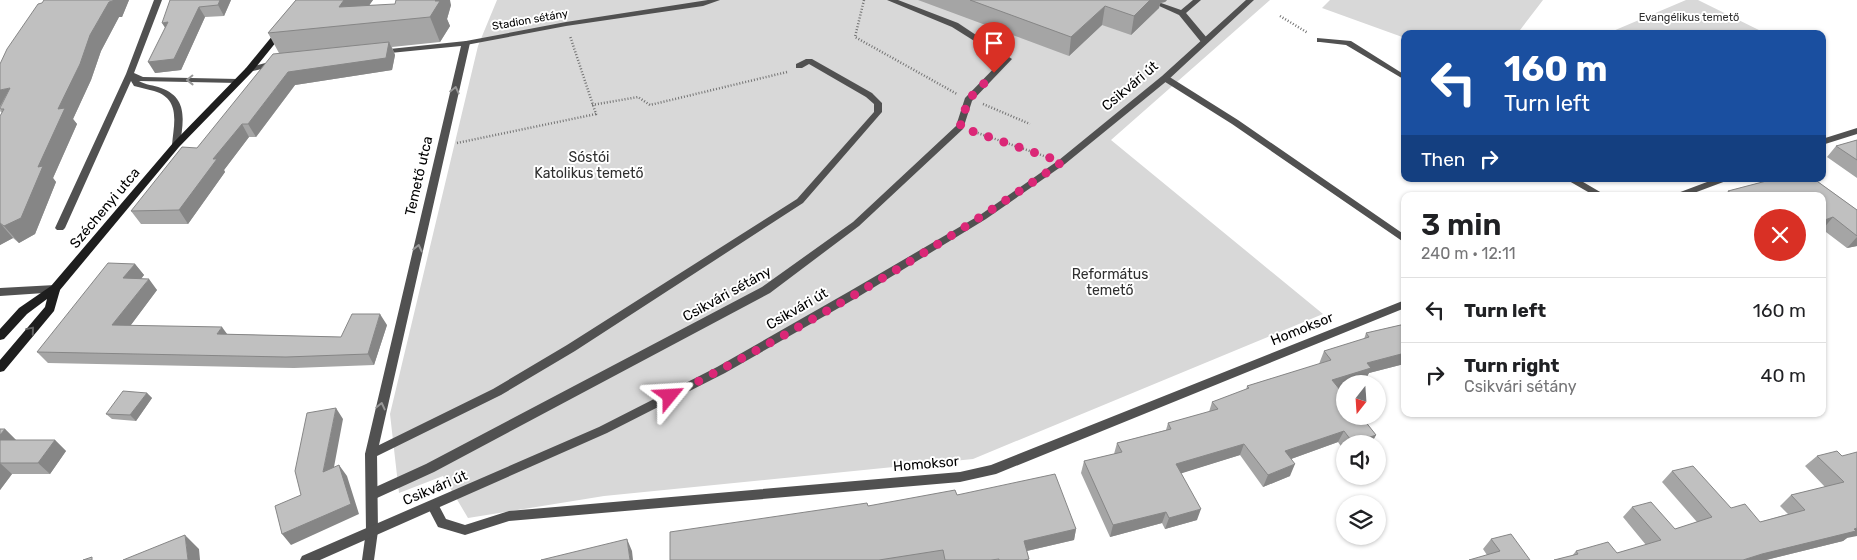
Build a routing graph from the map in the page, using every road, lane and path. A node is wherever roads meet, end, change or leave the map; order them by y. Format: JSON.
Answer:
{"nodes":[{"id":1,"x":158,"y":0,"type":"edge"},
{"id":2,"x":716,"y":0,"type":"edge"},
{"id":3,"x":864,"y":0,"type":"edge"},
{"id":4,"x":890,"y":0,"type":"edge"},
{"id":5,"x":1197,"y":0,"type":"edge"},
{"id":6,"x":1250,"y":0,"type":"edge"},
{"id":7,"x":1161,"y":5,"type":"dead end"},
{"id":8,"x":1182,"y":12,"type":"junction"},
{"id":9,"x":1280,"y":16,"type":"dead end"},
{"id":10,"x":290,"y":21,"type":"edge"},
{"id":11,"x":566,"y":24,"type":"junction"},
{"id":12,"x":1204,"y":40,"type":"junction"},
{"id":13,"x":1320,"y":40,"type":"joint"},
{"id":14,"x":466,"y":43,"type":"junction"},
{"id":15,"x":370,"y":53,"type":"edge"},
{"id":16,"x":284,"y":62,"type":"edge"},
{"id":17,"x":799,"y":66,"type":"joint"},
{"id":18,"x":249,"y":70,"type":"junction"},
{"id":19,"x":130,"y":74,"type":"junction"},
{"id":20,"x":1401,"y":76,"type":"edge"},
{"id":21,"x":1165,"y":78,"type":"junction"},
{"id":22,"x":238,"y":81,"type":"junction"},
{"id":23,"x":968,"y":100,"type":"junction"},
{"id":24,"x":592,"y":105,"type":"junction"},
{"id":25,"x":1030,"y":124,"type":"dead end"},
{"id":26,"x":960,"y":127,"type":"junction"},
{"id":27,"x":1857,"y":131,"type":"edge"},
{"id":28,"x":1826,"y":141,"type":"edge"},
{"id":29,"x":176,"y":145,"type":"junction"},
{"id":30,"x":442,"y":146,"type":"junction"},
{"id":31,"x":1062,"y":162,"type":"junction"},
{"id":32,"x":1577,"y":182,"type":"edge"},
{"id":33,"x":1715,"y":182,"type":"edge"},
{"id":34,"x":1595,"y":192,"type":"edge"},
{"id":35,"x":1689,"y":192,"type":"edge"},
{"id":36,"x":60,"y":228,"type":"dead end"},
{"id":37,"x":1401,"y":237,"type":"edge"},
{"id":38,"x":0,"y":288,"type":"edge"},
{"id":39,"x":55,"y":289,"type":"junction"},
{"id":40,"x":0,"y":292,"type":"edge"},
{"id":41,"x":1401,"y":306,"type":"edge"},
{"id":42,"x":0,"y":336,"type":"edge"},
{"id":43,"x":0,"y":368,"type":"edge"},
{"id":44,"x":371,"y":454,"type":"junction"},
{"id":45,"x":373,"y":494,"type":"junction"},
{"id":46,"x":433,"y":506,"type":"junction"},
{"id":47,"x":372,"y":530,"type":"junction"},
{"id":48,"x":306,"y":560,"type":"edge"},
{"id":49,"x":368,"y":560,"type":"edge"}],
"edges":[{"from":1,"to":19,"type":"street","name":"Széchenyi utca"},
{"from":2,"to":11,"type":"street","name":"Stadion sétány"},
{"from":3,"to":23,"type":"path"},
{"from":4,"to":23,"type":"street"},
{"from":5,"to":8,"type":"street"},
{"from":6,"to":12,"type":"street","name":"Csikvári út"},
{"from":7,"to":8,"type":"street"},
{"from":8,"to":12,"type":"street"},
{"from":9,"to":13,"type":"path"},
{"from":10,"to":18,"type":"main road","name":"Széchenyi utca"},
{"from":11,"to":14,"type":"street","name":"Stadion sétány"},
{"from":11,"to":24,"type":"path"},
{"from":12,"to":21,"type":"street","name":"Csikvári út"},
{"from":13,"to":20,"type":"street"},
{"from":14,"to":15,"type":"street"},
{"from":30,"to":14,"type":"street","name":"Temető utca","one_way":true},
{"from":16,"to":18,"type":"street"},
{"from":17,"to":24,"type":"path"},
{"from":17,"to":44,"type":"street"},
{"from":18,"to":22,"type":"main road","name":"Széchenyi utca"},
{"from":22,"to":19,"type":"street","one_way":true},
{"from":19,"to":29,"type":"street"},
{"from":19,"to":36,"type":"street","name":"Széchenyi utca"},
{"from":21,"to":31,"type":"street","name":"Csikvári út"},
{"from":21,"to":37,"type":"street"},
{"from":22,"to":29,"type":"main road","name":"Széchenyi utca"},
{"from":23,"to":25,"type":"path"},
{"from":23,"to":26,"type":"street"},
{"from":24,"to":30,"type":"path"},
{"from":26,"to":31,"type":"path"},
{"from":26,"to":45,"type":"street","name":"Csikvári sétány"},
{"from":27,"to":28,"type":"street"},
{"from":29,"to":39,"type":"main road","name":"Széchenyi utca"},
{"from":44,"to":30,"type":"street","name":"Temető utca","one_way":true},
{"from":31,"to":46,"type":"street","name":"Csikvári út"},
{"from":32,"to":34,"type":"street"},
{"from":33,"to":35,"type":"street"},
{"from":38,"to":39,"type":"street"},
{"from":39,"to":40,"type":"street"},
{"from":39,"to":42,"type":"main road","name":"Széchenyi utca"},
{"from":43,"to":39,"type":"main road","name":"Széchenyi utca","one_way":true},
{"from":41,"to":46,"type":"street","name":"Homoksor"},
{"from":44,"to":45,"type":"street","name":"Temető utca"},
{"from":45,"to":47,"type":"street","name":"Temető utca"},
{"from":46,"to":47,"type":"street","name":"Csikvári út"},
{"from":47,"to":48,"type":"street","name":"Csikvári út"},
{"from":47,"to":49,"type":"street","name":"Temető utca"}]}
